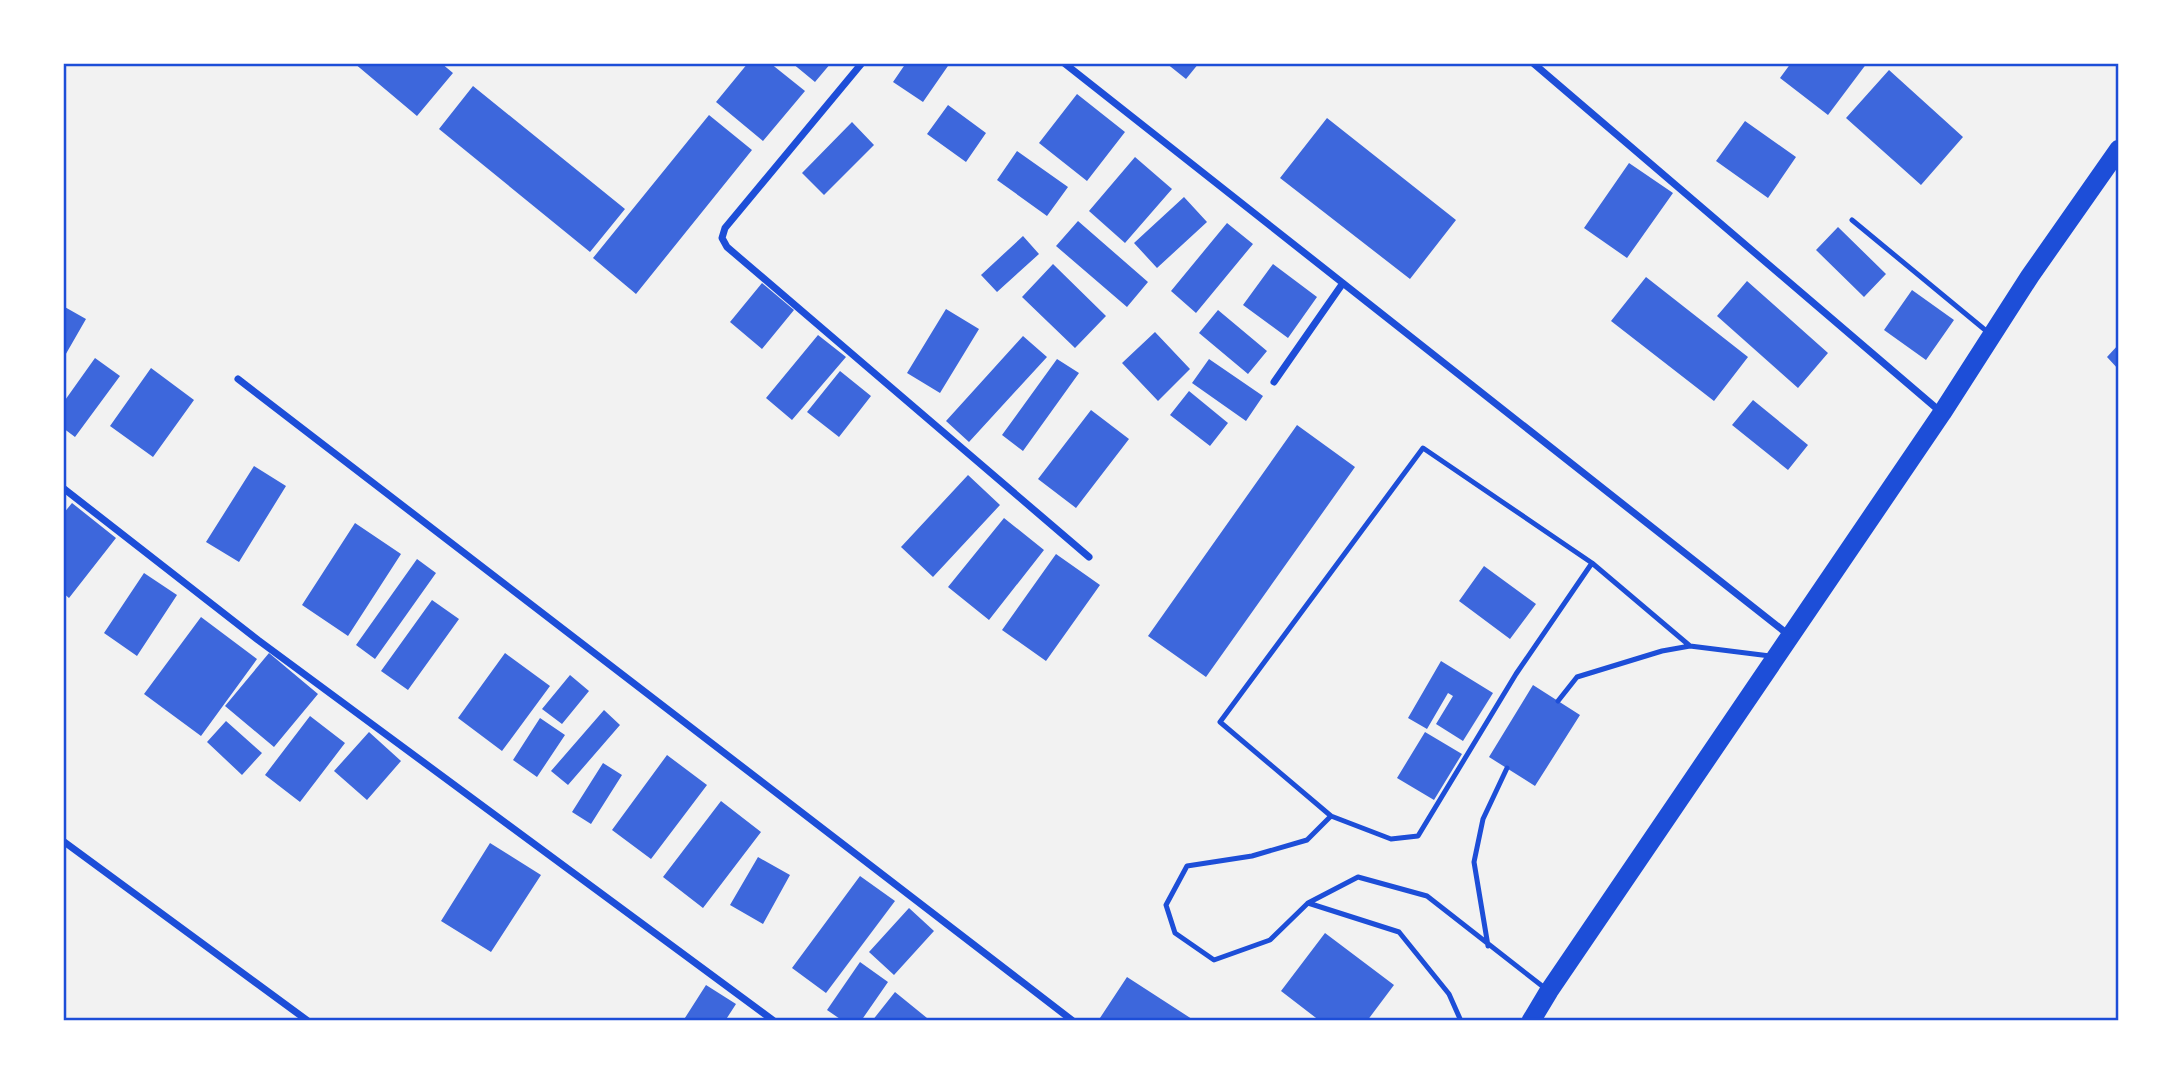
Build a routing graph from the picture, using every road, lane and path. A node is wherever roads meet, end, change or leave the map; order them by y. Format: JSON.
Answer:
{"nodes":[{"id":1,"x":862,"y":63,"type":"edge"},
{"id":2,"x":1064,"y":63,"type":"edge"},
{"id":3,"x":1533,"y":63,"type":"edge"},
{"id":4,"x":2119,"y":149,"type":"edge"},
{"id":5,"x":1852,"y":220,"type":"dead end"},
{"id":6,"x":1343,"y":283,"type":"junction"},
{"id":7,"x":1991,"y":335,"type":"junction"},
{"id":8,"x":239,"y":379,"type":"dead end"},
{"id":9,"x":1274,"y":382,"type":"dead end"},
{"id":10,"x":1942,"y":413,"type":"junction"},
{"id":11,"x":63,"y":488,"type":"edge"},
{"id":12,"x":1089,"y":556,"type":"dead end"},
{"id":13,"x":1592,"y":563,"type":"junction"},
{"id":14,"x":1791,"y":636,"type":"junction"},
{"id":15,"x":1690,"y":646,"type":"junction"},
{"id":16,"x":1777,"y":657,"type":"junction"},
{"id":17,"x":1558,"y":701,"type":"dead end"},
{"id":18,"x":1507,"y":768,"type":"dead end"},
{"id":19,"x":1331,"y":816,"type":"junction"},
{"id":20,"x":63,"y":841,"type":"edge"},
{"id":21,"x":1308,"y":903,"type":"junction"},
{"id":22,"x":1488,"y":946,"type":"junction"},
{"id":23,"x":1549,"y":991,"type":"junction"},
{"id":24,"x":308,"y":1021,"type":"edge"},
{"id":25,"x":774,"y":1021,"type":"edge"},
{"id":26,"x":1073,"y":1021,"type":"edge"},
{"id":27,"x":1461,"y":1021,"type":"edge"},
{"id":28,"x":1531,"y":1021,"type":"edge"}],
"edges":[{"from":1,"to":12,"type":"street"},
{"from":2,"to":6,"type":"street"},
{"from":3,"to":10,"type":"street"},
{"from":4,"to":7,"type":"highway"},
{"from":5,"to":7,"type":"lane"},
{"from":6,"to":9,"type":"street"},
{"from":6,"to":14,"type":"street"},
{"from":7,"to":10,"type":"highway"},
{"from":8,"to":26,"type":"street"},
{"from":10,"to":14,"type":"highway"},
{"from":11,"to":25,"type":"street"},
{"from":13,"to":15,"type":"lane"},
{"from":13,"to":19,"type":"lane"},
{"from":13,"to":19,"type":"lane"},
{"from":14,"to":16,"type":"highway"},
{"from":15,"to":16,"type":"lane"},
{"from":15,"to":17,"type":"lane"},
{"from":16,"to":23,"type":"highway"},
{"from":18,"to":22,"type":"lane"},
{"from":19,"to":21,"type":"lane"},
{"from":20,"to":24,"type":"street"},
{"from":21,"to":22,"type":"lane"},
{"from":21,"to":27,"type":"lane"},
{"from":22,"to":23,"type":"lane"},
{"from":23,"to":28,"type":"highway"}]}
